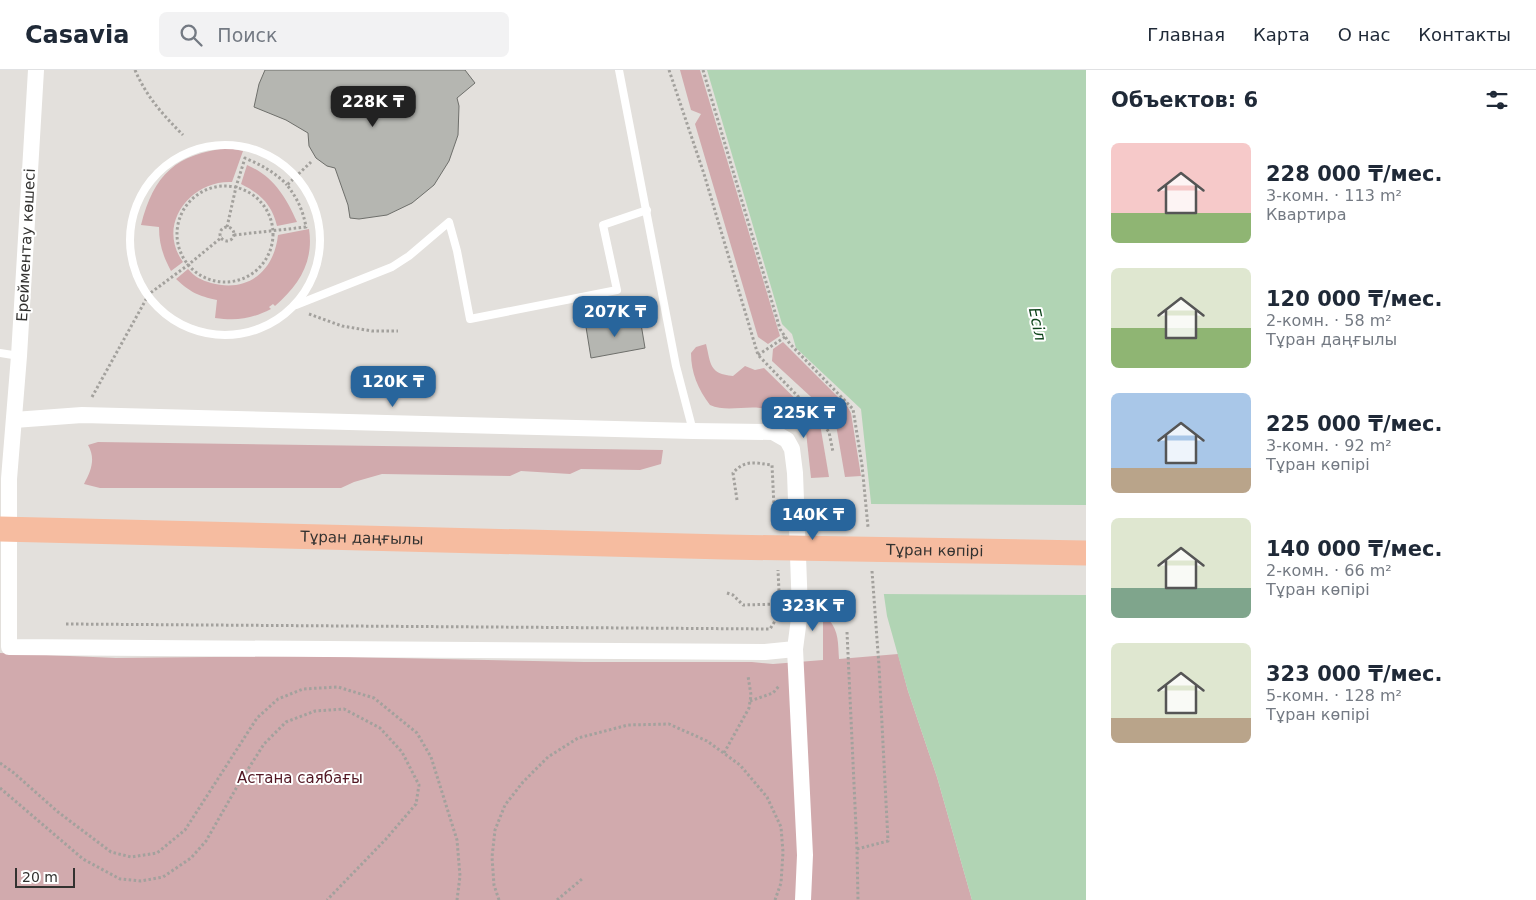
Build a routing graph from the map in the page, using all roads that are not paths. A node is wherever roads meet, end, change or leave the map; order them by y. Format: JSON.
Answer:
{"nodes":[{"id":1,"x":36,"y":70,"type":"edge"},
{"id":2,"x":619,"y":70,"type":"edge"},
{"id":3,"x":647,"y":210,"type":"junction"},
{"id":4,"x":296,"y":305,"type":"junction"},
{"id":5,"x":0,"y":352,"type":"edge"},
{"id":6,"x":19,"y":356,"type":"junction"},
{"id":7,"x":14,"y":420,"type":"junction"},
{"id":8,"x":693,"y":431,"type":"junction"},
{"id":9,"x":5,"y":529,"type":"edge"},
{"id":10,"x":724,"y":547,"type":"joint"},
{"id":11,"x":1086,"y":553,"type":"edge"},
{"id":12,"x":4,"y":646,"type":"edge"},
{"id":13,"x":795,"y":649,"type":"junction"},
{"id":14,"x":803,"y":900,"type":"edge"}],
"edges":[{"from":1,"to":6,"type":"street","name":"Ерейментау көшесі"},
{"from":2,"to":3,"type":"lane"},
{"from":3,"to":4,"type":"lane"},
{"from":3,"to":8,"type":"lane"},
{"from":4,"to":4,"type":"lane"},
{"from":5,"to":6,"type":"lane"},
{"from":6,"to":7,"type":"street","name":"Ерейментау көшесі"},
{"from":7,"to":8,"type":"street"},
{"from":7,"to":9,"type":"street","name":"Ерейментау көшесі"},
{"from":8,"to":13,"type":"street"},
{"from":9,"to":10,"type":"main road","name":"Тұран даңғылы"},
{"from":9,"to":12,"type":"street","name":"Ерейментау көшесі"},
{"from":10,"to":11,"type":"main road","name":"Тұран көпірі"},
{"from":12,"to":13,"type":"street"},
{"from":13,"to":14,"type":"street"}]}
